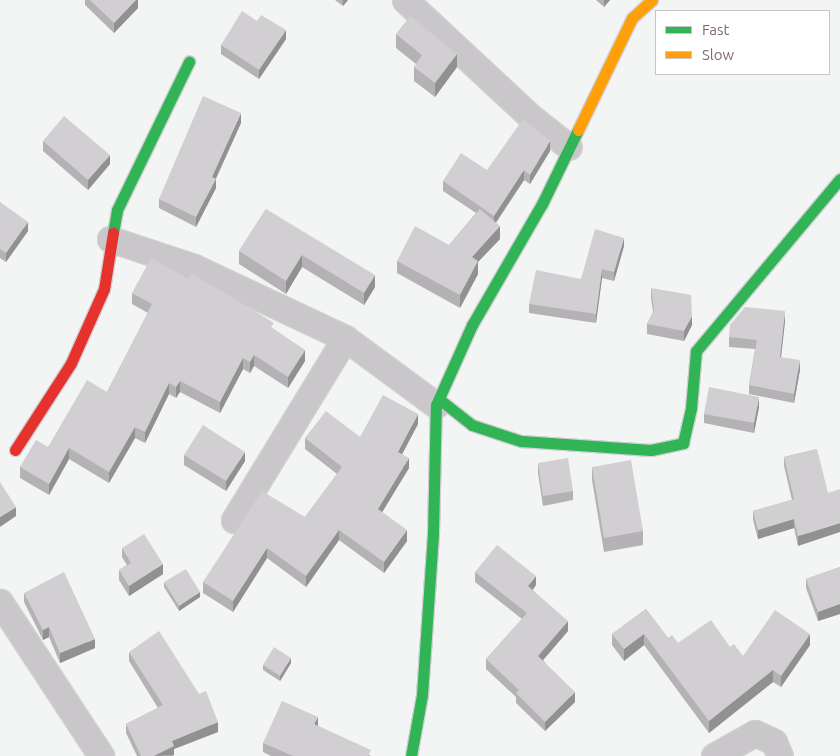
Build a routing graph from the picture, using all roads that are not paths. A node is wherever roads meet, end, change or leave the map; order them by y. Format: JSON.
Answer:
{"nodes":[{"id":1,"x":405,"y":0,"type":"edge"},
{"id":2,"x":652,"y":0,"type":"edge"},
{"id":3,"x":189,"y":62,"type":"dead end"},
{"id":4,"x":569,"y":146,"type":"junction"},
{"id":5,"x":840,"y":179,"type":"edge"},
{"id":6,"x":110,"y":239,"type":"junction"},
{"id":7,"x":345,"y":338,"type":"junction"},
{"id":8,"x":438,"y":402,"type":"junction"},
{"id":9,"x":15,"y":450,"type":"dead end"},
{"id":10,"x":234,"y":520,"type":"dead end"},
{"id":11,"x":0,"y":602,"type":"edge"},
{"id":12,"x":101,"y":756,"type":"edge"},
{"id":13,"x":411,"y":756,"type":"edge"},
{"id":14,"x":714,"y":756,"type":"edge"},
{"id":15,"x":780,"y":756,"type":"edge"}],
"edges":[{"from":1,"to":4,"type":"street"},
{"from":2,"to":4,"type":"street"},
{"from":3,"to":6,"type":"street"},
{"from":4,"to":8,"type":"street"},
{"from":5,"to":8,"type":"street"},
{"from":6,"to":7,"type":"street"},
{"from":6,"to":9,"type":"street"},
{"from":7,"to":8,"type":"street"},
{"from":7,"to":10,"type":"street"},
{"from":8,"to":13,"type":"street"},
{"from":11,"to":12,"type":"street"},
{"from":14,"to":15,"type":"street"}]}
